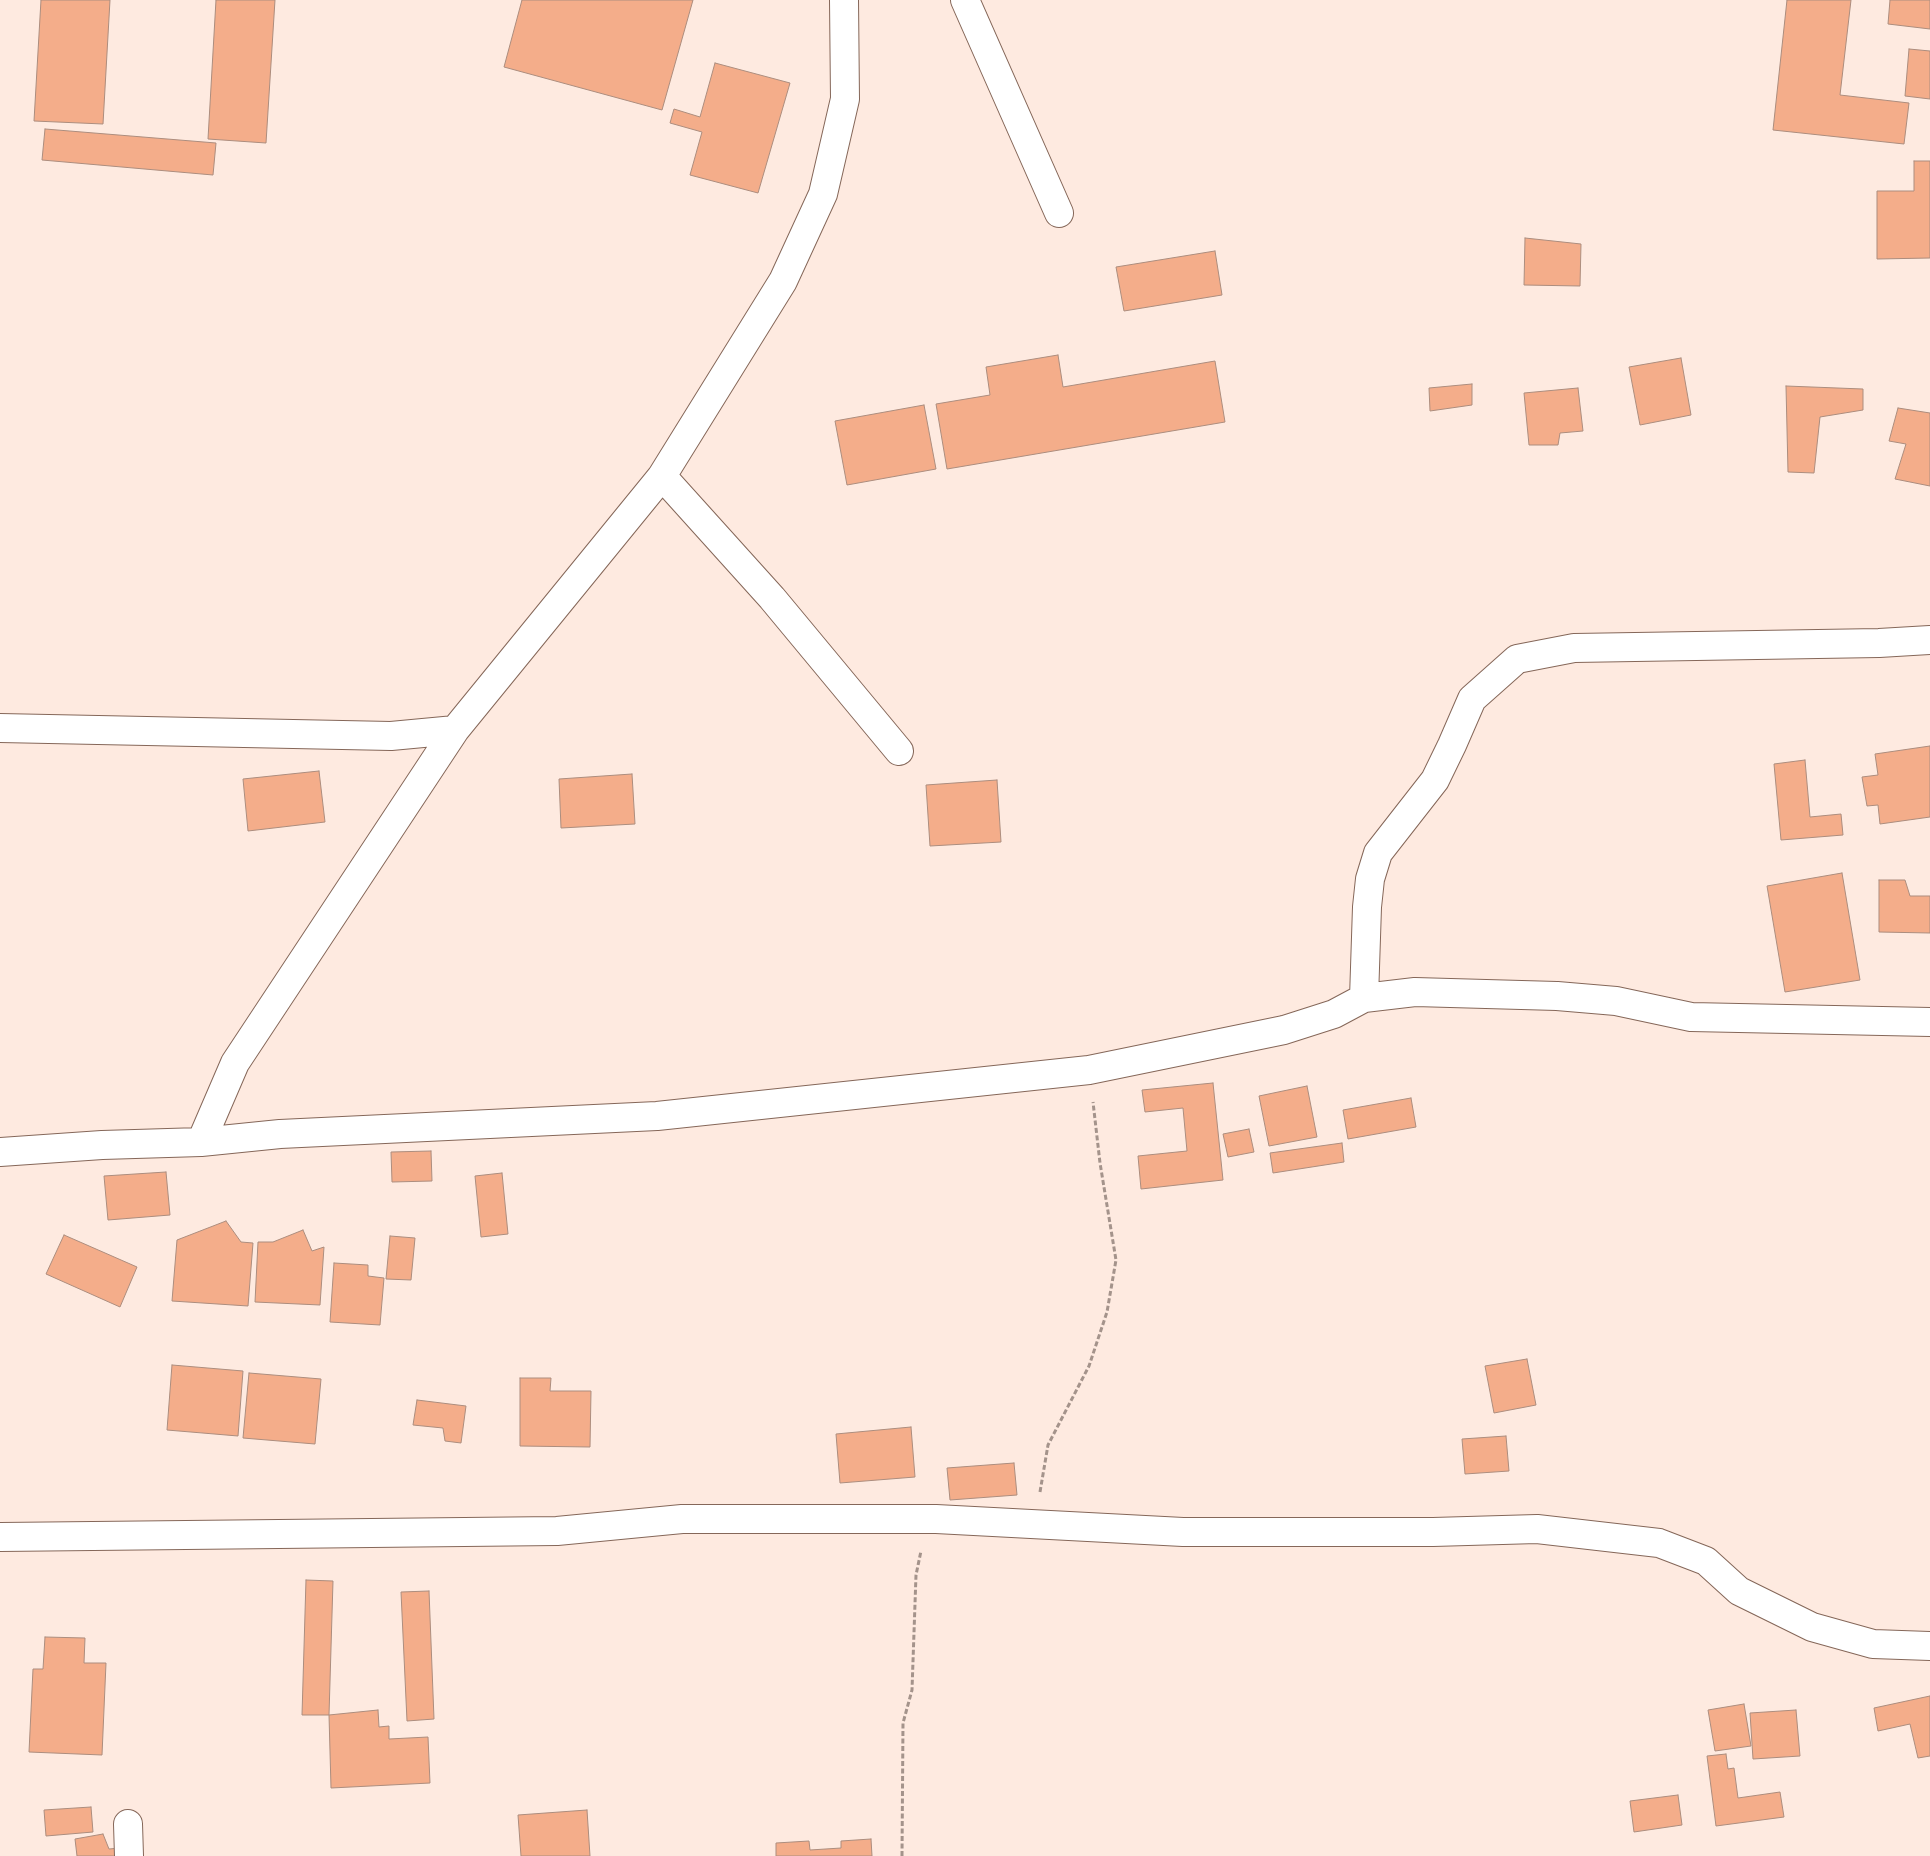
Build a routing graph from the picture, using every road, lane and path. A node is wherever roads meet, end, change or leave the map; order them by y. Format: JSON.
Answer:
{"nodes":[{"id":1,"x":844,"y":0,"type":"edge"},
{"id":2,"x":964,"y":0,"type":"edge"},
{"id":3,"x":1059,"y":212,"type":"dead end"},
{"id":4,"x":662,"y":476,"type":"junction"},
{"id":5,"x":1930,"y":640,"type":"edge"},
{"id":6,"x":0,"y":728,"type":"edge"},
{"id":7,"x":455,"y":730,"type":"junction"},
{"id":8,"x":900,"y":751,"type":"dead end"},
{"id":9,"x":1364,"y":998,"type":"junction"},
{"id":10,"x":1930,"y":1022,"type":"edge"},
{"id":11,"x":1090,"y":1070,"type":"junction"},
{"id":12,"x":201,"y":1142,"type":"junction"},
{"id":13,"x":0,"y":1152,"type":"edge"},
{"id":14,"x":945,"y":1520,"type":"junction"},
{"id":15,"x":1034,"y":1524,"type":"junction"},
{"id":16,"x":0,"y":1537,"type":"edge"},
{"id":17,"x":1930,"y":1646,"type":"edge"},
{"id":18,"x":128,"y":1824,"type":"dead end"},
{"id":19,"x":129,"y":1856,"type":"edge"},
{"id":20,"x":902,"y":1856,"type":"edge"}],
"edges":[{"from":1,"to":4,"type":"street"},
{"from":2,"to":3,"type":"street"},
{"from":4,"to":7,"type":"street"},
{"from":4,"to":8,"type":"street"},
{"from":5,"to":9,"type":"street"},
{"from":6,"to":7,"type":"street"},
{"from":7,"to":12,"type":"street"},
{"from":9,"to":10,"type":"street"},
{"from":9,"to":11,"type":"street"},
{"from":11,"to":12,"type":"street"},
{"from":11,"to":15,"type":"path"},
{"from":12,"to":13,"type":"street"},
{"from":14,"to":15,"type":"street"},
{"from":14,"to":16,"type":"street"},
{"from":14,"to":20,"type":"path"},
{"from":15,"to":17,"type":"street"},
{"from":18,"to":19,"type":"street"}]}
